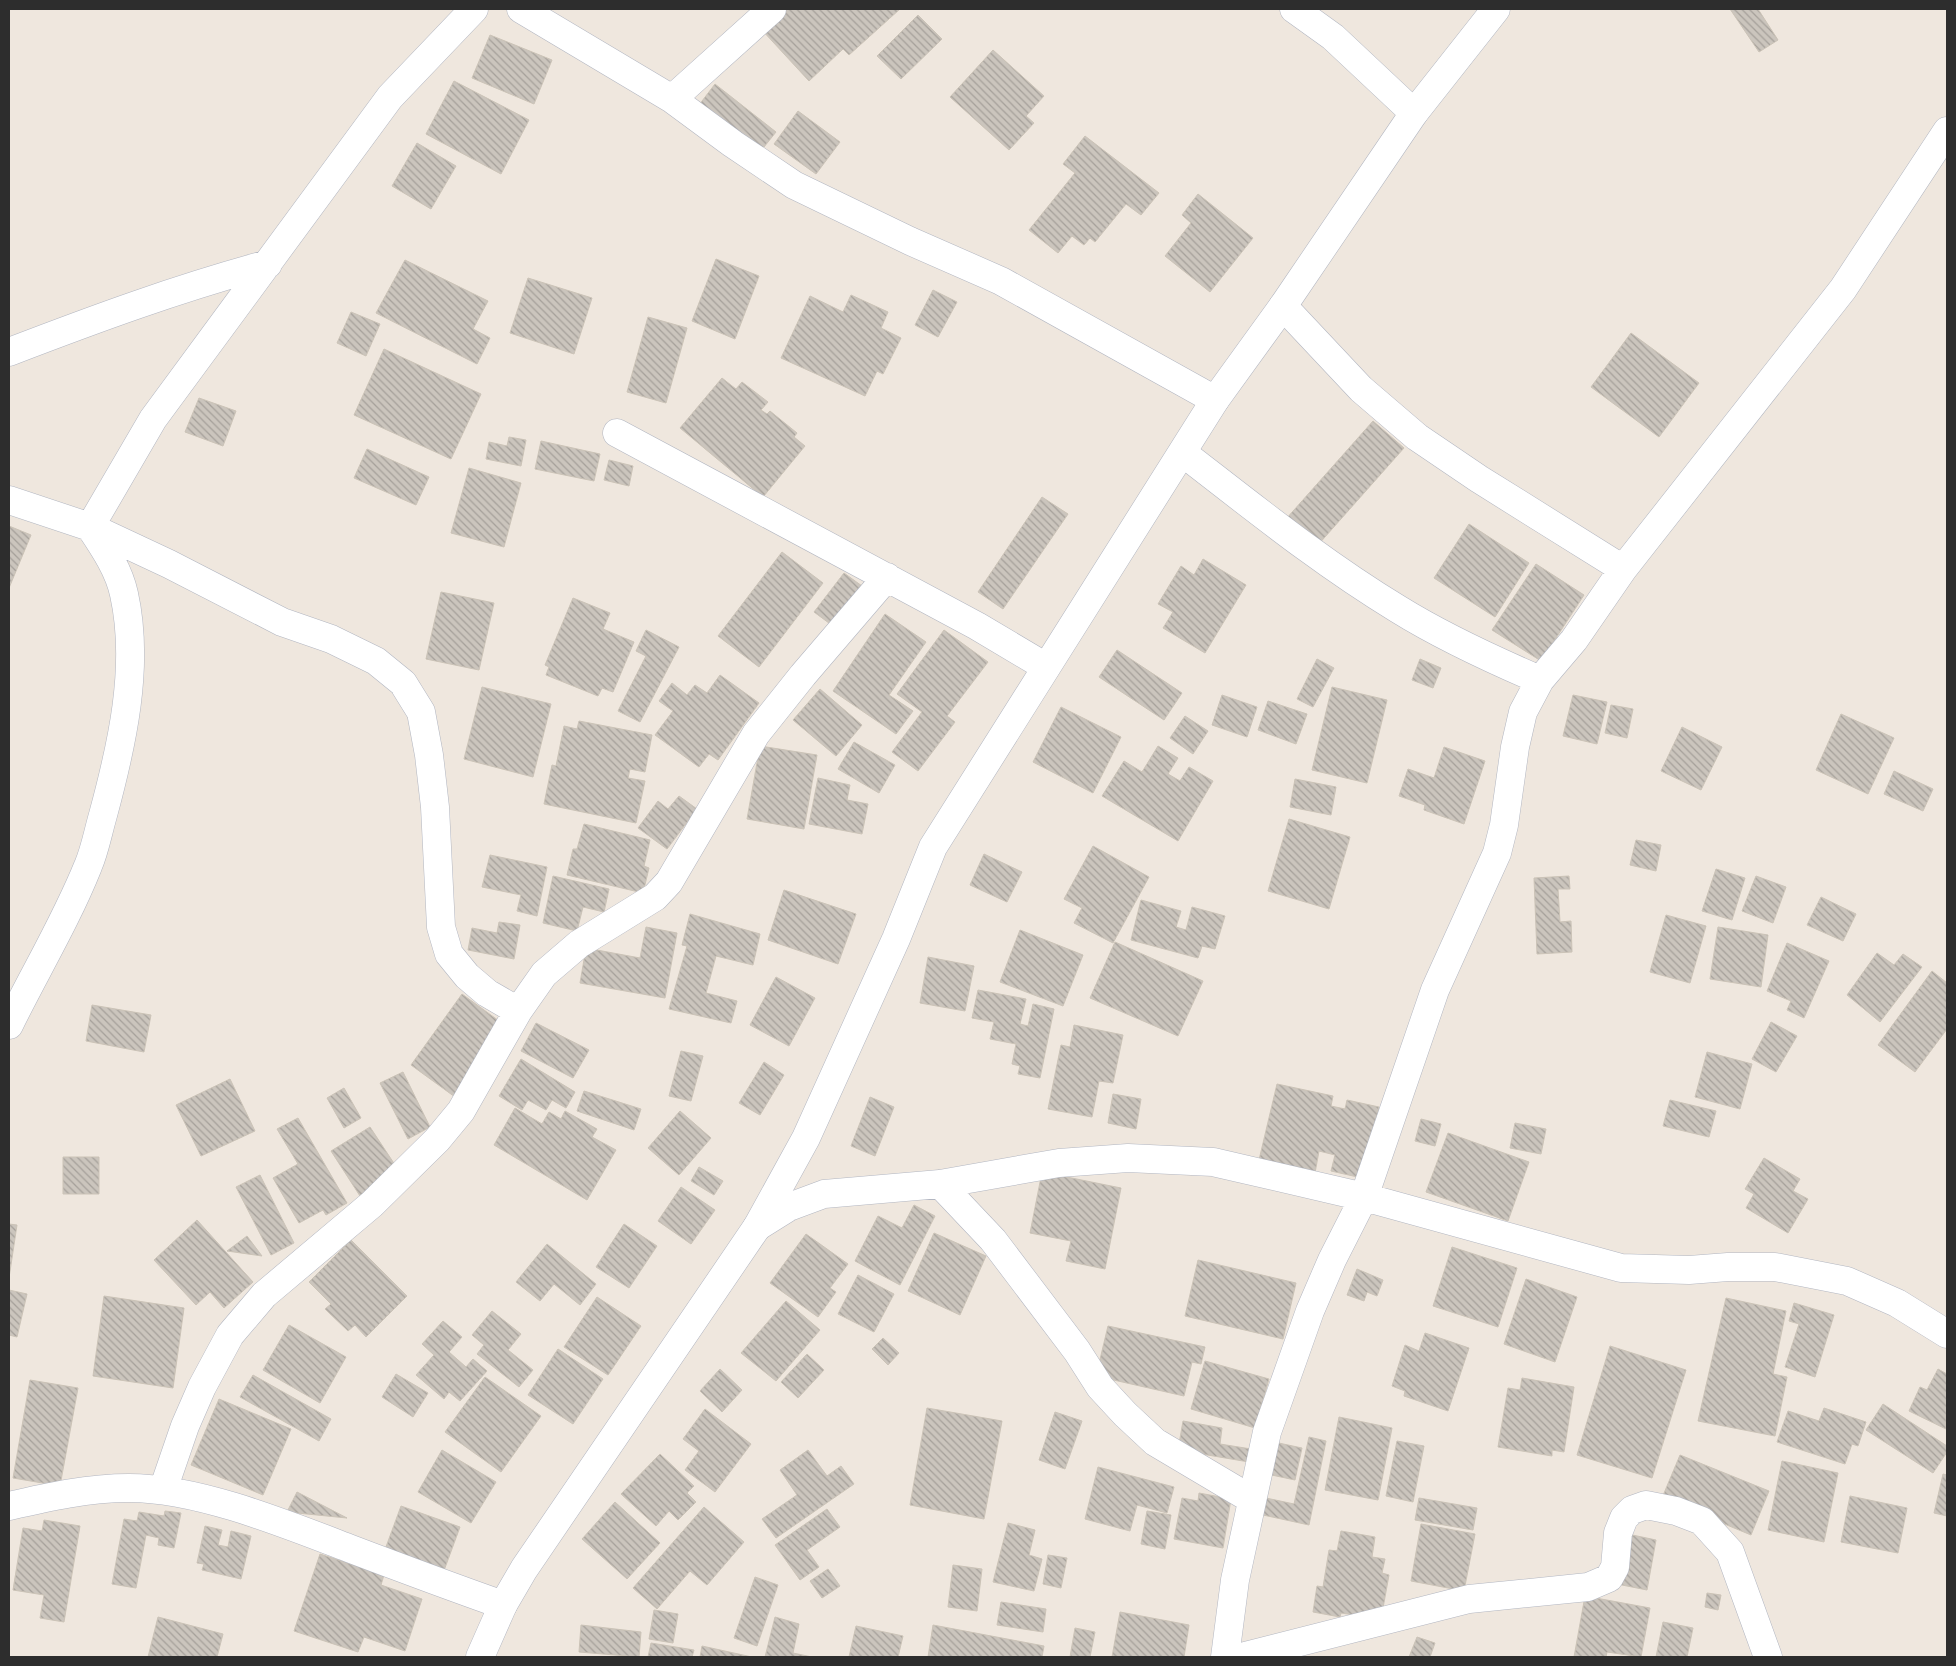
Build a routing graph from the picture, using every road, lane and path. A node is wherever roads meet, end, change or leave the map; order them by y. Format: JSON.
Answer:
{"nodes":[{"id":1,"x":474,"y":9,"type":"edge"},
{"id":2,"x":521,"y":9,"type":"edge"},
{"id":3,"x":772,"y":9,"type":"edge"},
{"id":4,"x":1294,"y":9,"type":"edge"},
{"id":5,"x":1496,"y":9,"type":"edge"},
{"id":6,"x":672,"y":99,"type":"junction"},
{"id":7,"x":1414,"y":113,"type":"junction"},
{"id":8,"x":1947,"y":130,"type":"edge"},
{"id":9,"x":268,"y":264,"type":"junction"},
{"id":10,"x":1283,"y":306,"type":"junction"},
{"id":11,"x":9,"y":352,"type":"edge"},
{"id":12,"x":1215,"y":400,"type":"junction"},
{"id":13,"x":617,"y":433,"type":"dead end"},
{"id":14,"x":1183,"y":453,"type":"junction"},
{"id":15,"x":9,"y":500,"type":"edge"},
{"id":16,"x":90,"y":527,"type":"junction"},
{"id":17,"x":1623,"y":569,"type":"junction"},
{"id":18,"x":887,"y":577,"type":"junction"},
{"id":19,"x":1046,"y":667,"type":"junction"},
{"id":20,"x":1540,"y":680,"type":"junction"},
{"id":21,"x":518,"y":1011,"type":"junction"},
{"id":22,"x":9,"y":1025,"type":"edge"},
{"id":23,"x":940,"y":1184,"type":"junction"},
{"id":24,"x":1364,"y":1198,"type":"junction"},
{"id":25,"x":757,"y":1227,"type":"junction"},
{"id":26,"x":1947,"y":1334,"type":"edge"},
{"id":27,"x":164,"y":1490,"type":"junction"},
{"id":28,"x":1251,"y":1499,"type":"junction"},
{"id":29,"x":9,"y":1506,"type":"edge"},
{"id":30,"x":503,"y":1605,"type":"junction"},
{"id":31,"x":480,"y":1657,"type":"edge"},
{"id":32,"x":1225,"y":1657,"type":"edge"},
{"id":33,"x":1241,"y":1657,"type":"edge"},
{"id":34,"x":1768,"y":1657,"type":"edge"}],
"edges":[{"from":1,"to":9,"type":"street"},
{"from":2,"to":6,"type":"street"},
{"from":3,"to":6,"type":"street"},
{"from":4,"to":7,"type":"street"},
{"from":5,"to":7,"type":"street"},
{"from":6,"to":12,"type":"street"},
{"from":7,"to":10,"type":"street"},
{"from":8,"to":17,"type":"street"},
{"from":9,"to":11,"type":"street"},
{"from":9,"to":16,"type":"street"},
{"from":10,"to":12,"type":"street"},
{"from":10,"to":17,"type":"street"},
{"from":12,"to":14,"type":"street"},
{"from":13,"to":18,"type":"street"},
{"from":14,"to":19,"type":"street"},
{"from":14,"to":20,"type":"street"},
{"from":15,"to":16,"type":"street"},
{"from":16,"to":21,"type":"street"},
{"from":16,"to":22,"type":"street"},
{"from":17,"to":20,"type":"street"},
{"from":18,"to":19,"type":"street"},
{"from":18,"to":21,"type":"street"},
{"from":19,"to":25,"type":"street"},
{"from":20,"to":24,"type":"street"},
{"from":21,"to":27,"type":"street"},
{"from":23,"to":24,"type":"street"},
{"from":23,"to":25,"type":"street"},
{"from":23,"to":28,"type":"street"},
{"from":24,"to":26,"type":"street"},
{"from":24,"to":28,"type":"street"},
{"from":25,"to":30,"type":"street"},
{"from":27,"to":29,"type":"street"},
{"from":27,"to":30,"type":"street"},
{"from":28,"to":32,"type":"street"},
{"from":30,"to":31,"type":"street"},
{"from":33,"to":34,"type":"street"}]}
